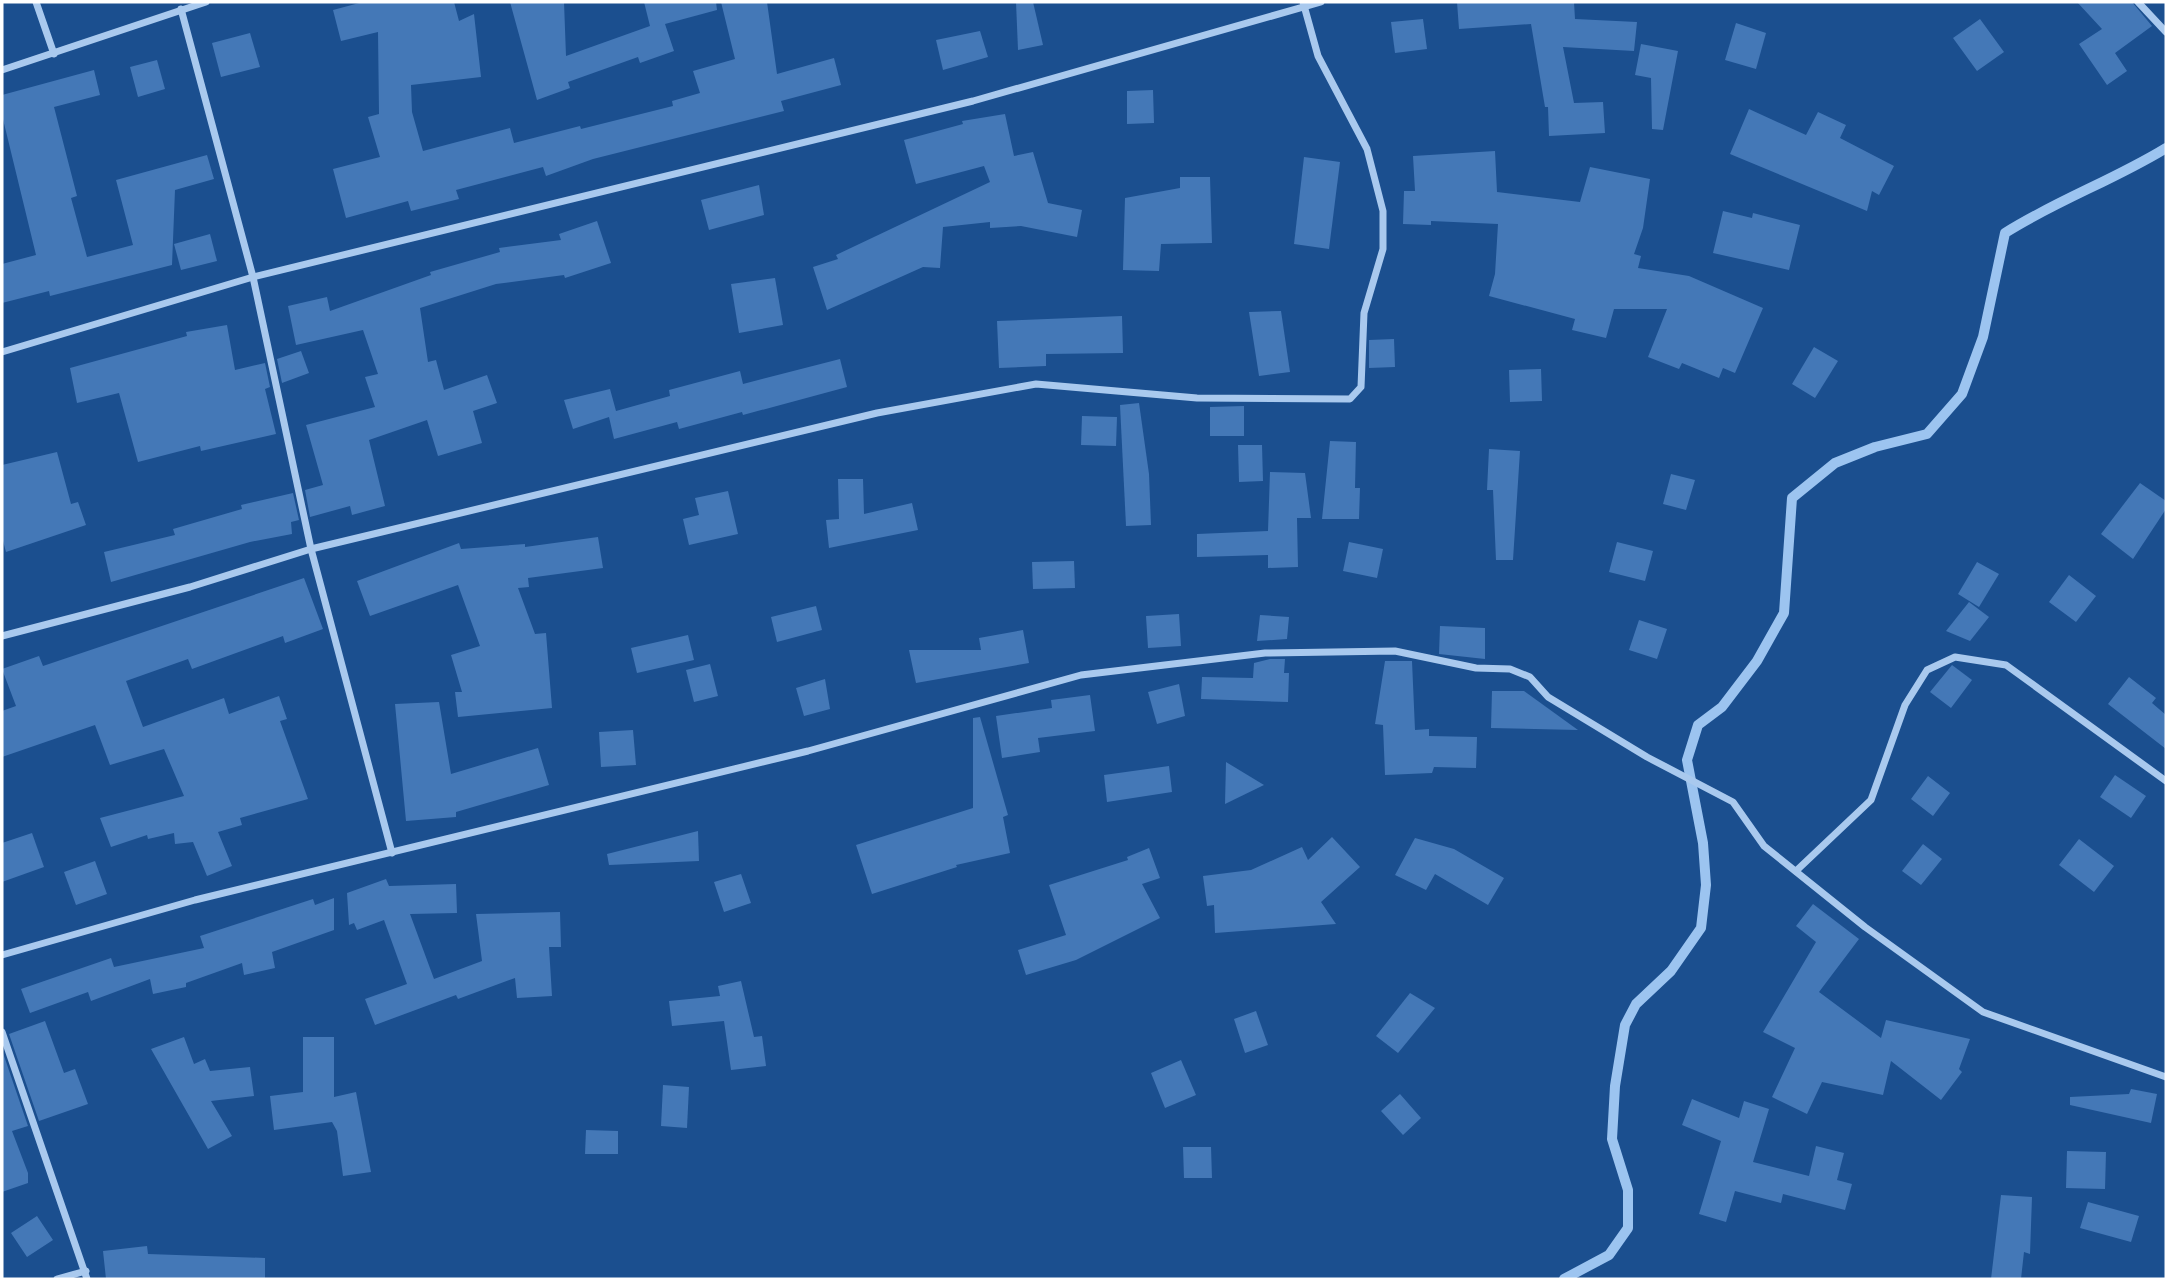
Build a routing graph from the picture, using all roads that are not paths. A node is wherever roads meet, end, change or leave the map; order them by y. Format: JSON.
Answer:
{"nodes":[{"id":1,"x":36,"y":2,"type":"edge"},
{"id":2,"x":206,"y":2,"type":"edge"},
{"id":3,"x":1321,"y":2,"type":"edge"},
{"id":4,"x":2138,"y":2,"type":"edge"},
{"id":5,"x":1304,"y":4,"type":"edge"},
{"id":6,"x":181,"y":9,"type":"junction"},
{"id":7,"x":2166,"y":32,"type":"edge"},
{"id":8,"x":54,"y":54,"type":"junction"},
{"id":9,"x":2,"y":70,"type":"edge"},
{"id":10,"x":253,"y":277,"type":"junction"},
{"id":11,"x":2,"y":352,"type":"edge"},
{"id":12,"x":311,"y":549,"type":"junction"},
{"id":13,"x":2,"y":636,"type":"edge"},
{"id":14,"x":2166,"y":781,"type":"edge"},
{"id":15,"x":392,"y":852,"type":"junction"},
{"id":16,"x":1796,"y":872,"type":"junction"},
{"id":17,"x":2,"y":955,"type":"edge"},
{"id":18,"x":2,"y":1032,"type":"edge"},
{"id":19,"x":2166,"y":1077,"type":"edge"},
{"id":20,"x":87,"y":1275,"type":"edge"},
{"id":21,"x":57,"y":1279,"type":"edge"}],
"edges":[{"from":1,"to":8,"type":"street"},
{"from":2,"to":6,"type":"street"},
{"from":3,"to":5,"type":"street"},
{"from":4,"to":7,"type":"street"},
{"from":5,"to":10,"type":"street"},
{"from":5,"to":12,"type":"street"},
{"from":6,"to":8,"type":"street"},
{"from":6,"to":10,"type":"street"},
{"from":8,"to":9,"type":"street"},
{"from":10,"to":11,"type":"street"},
{"from":10,"to":12,"type":"street"},
{"from":12,"to":13,"type":"street"},
{"from":12,"to":15,"type":"street"},
{"from":14,"to":16,"type":"street"},
{"from":15,"to":16,"type":"street"},
{"from":15,"to":17,"type":"street"},
{"from":16,"to":19,"type":"street"},
{"from":18,"to":20,"type":"street"},
{"from":20,"to":21,"type":"street"}]}
